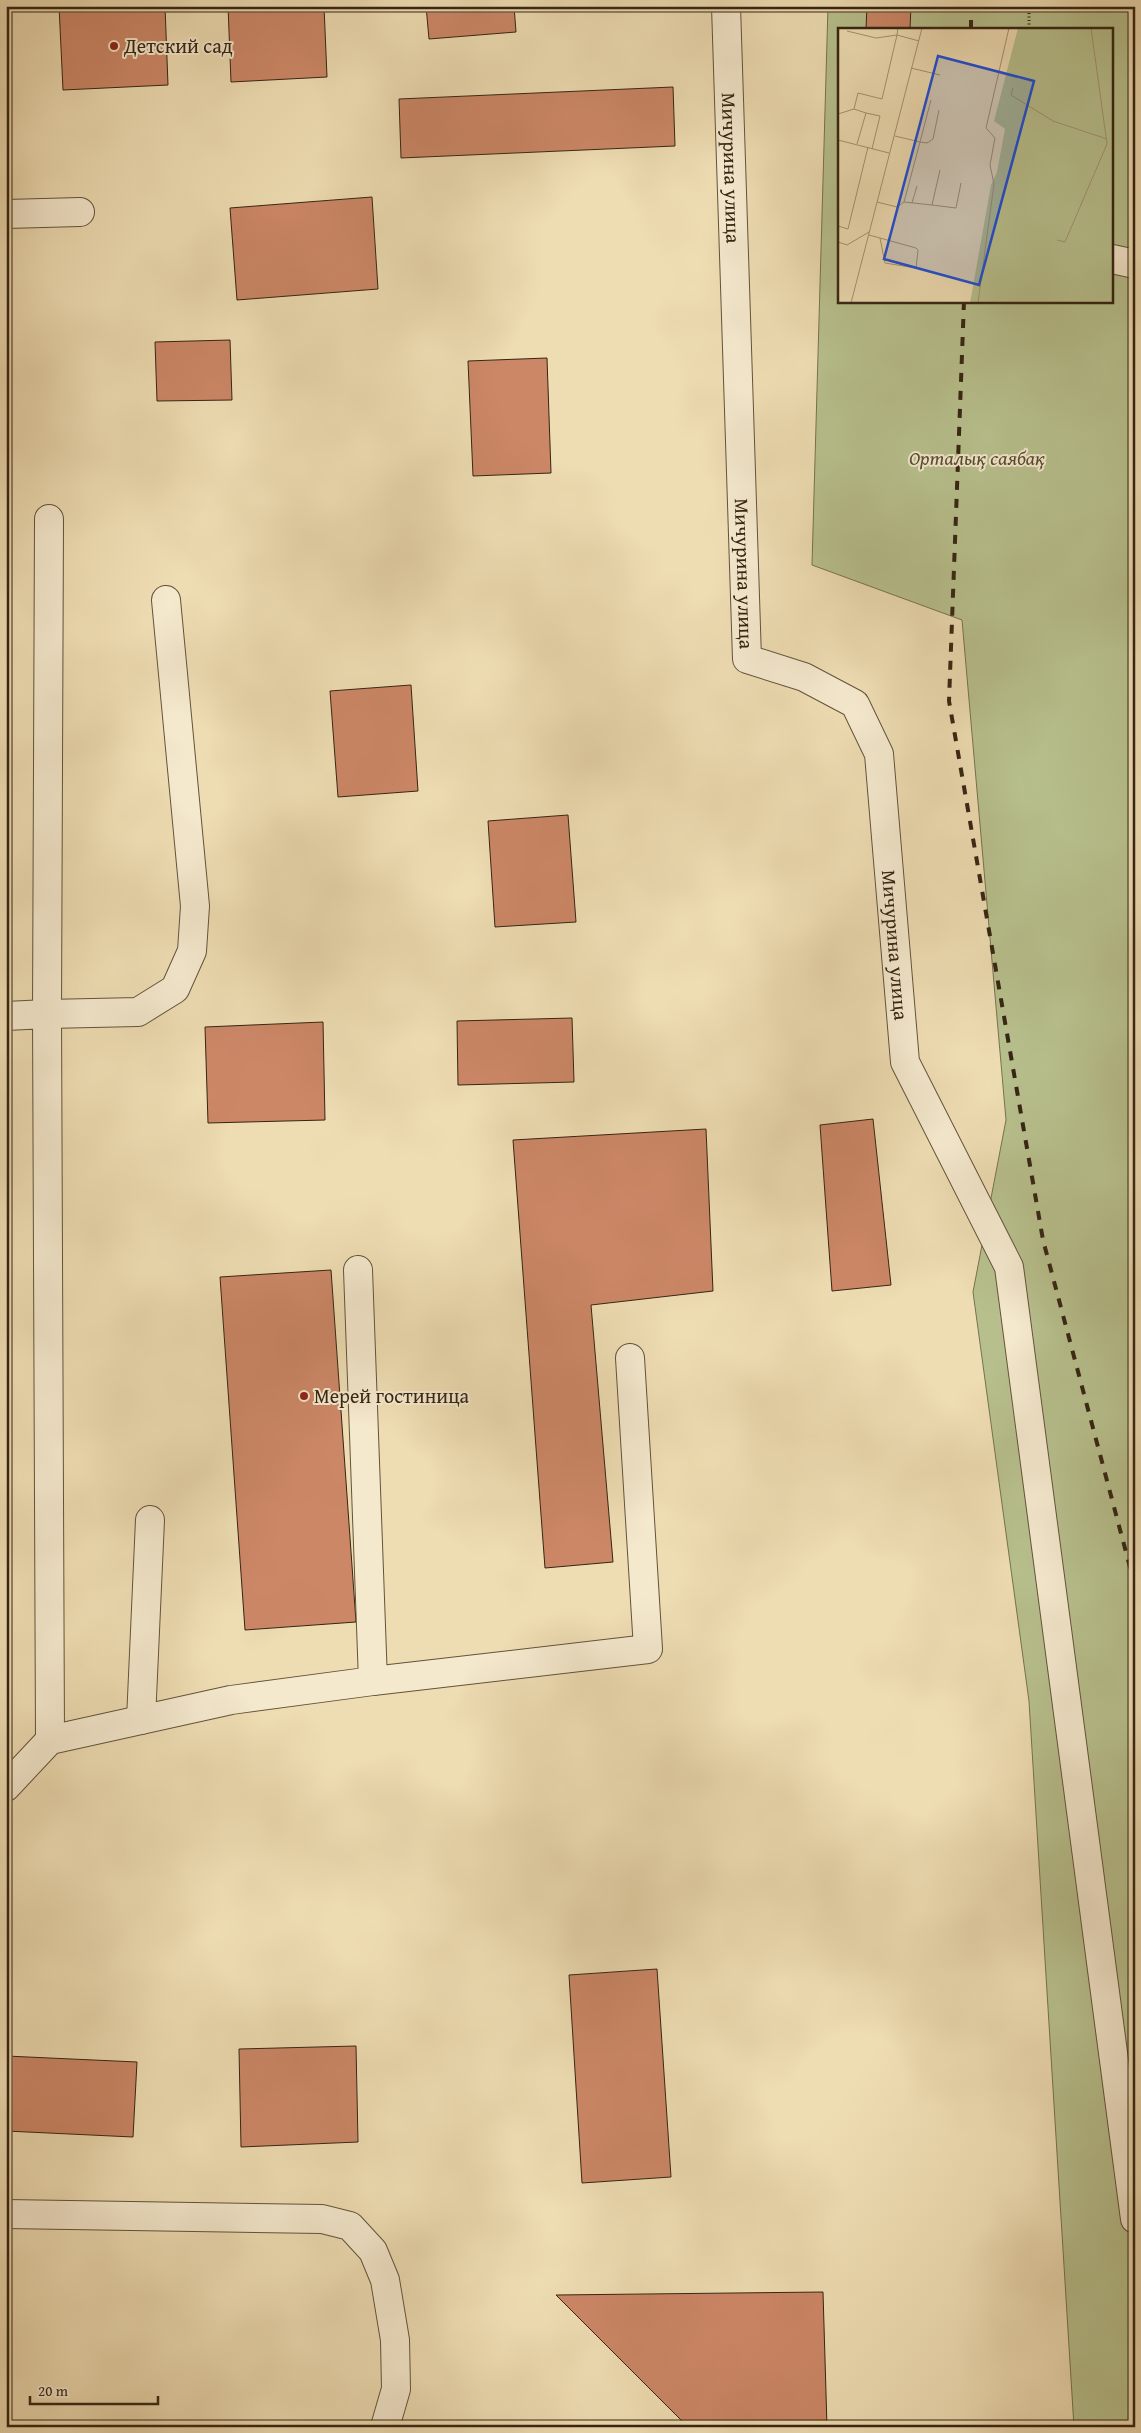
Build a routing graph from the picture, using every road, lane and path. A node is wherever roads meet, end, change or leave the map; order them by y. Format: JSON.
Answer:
{"nodes":[{"id":1,"x":726,"y":6,"type":"edge"},
{"id":2,"x":1029,"y":6,"type":"edge"},
{"id":3,"x":1029,"y":28,"type":"edge"},
{"id":4,"x":80,"y":212,"type":"dead end"},
{"id":5,"x":6,"y":214,"type":"edge"},
{"id":6,"x":1114,"y":259,"type":"edge"},
{"id":7,"x":1135,"y":264,"type":"edge"},
{"id":8,"x":49,"y":519,"type":"dead end"},
{"id":9,"x":166,"y":600,"type":"dead end"},
{"id":10,"x":47,"y":1014,"type":"junction"},
{"id":11,"x":6,"y":1016,"type":"edge"},
{"id":12,"x":358,"y":1270,"type":"dead end"},
{"id":13,"x":630,"y":1358,"type":"dead end"},
{"id":14,"x":150,"y":1520,"type":"dead end"},
{"id":15,"x":373,"y":1681,"type":"junction"},
{"id":16,"x":141,"y":1720,"type":"junction"},
{"id":17,"x":50,"y":1740,"type":"junction"},
{"id":18,"x":6,"y":1787,"type":"edge"},
{"id":19,"x":6,"y":2214,"type":"edge"},
{"id":20,"x":1135,"y":2219,"type":"edge"},
{"id":21,"x":385,"y":2427,"type":"edge"}],
"edges":[{"from":1,"to":20,"type":"street","name":"Мичурина улица"},
{"from":2,"to":3,"type":"path"},
{"from":4,"to":5,"type":"street"},
{"from":6,"to":7,"type":"street"},
{"from":8,"to":10,"type":"street"},
{"from":9,"to":10,"type":"street"},
{"from":10,"to":11,"type":"street"},
{"from":10,"to":17,"type":"street"},
{"from":12,"to":15,"type":"street"},
{"from":13,"to":15,"type":"street"},
{"from":14,"to":16,"type":"street"},
{"from":15,"to":16,"type":"street"},
{"from":16,"to":17,"type":"street"},
{"from":17,"to":18,"type":"street"},
{"from":19,"to":21,"type":"street"}]}
